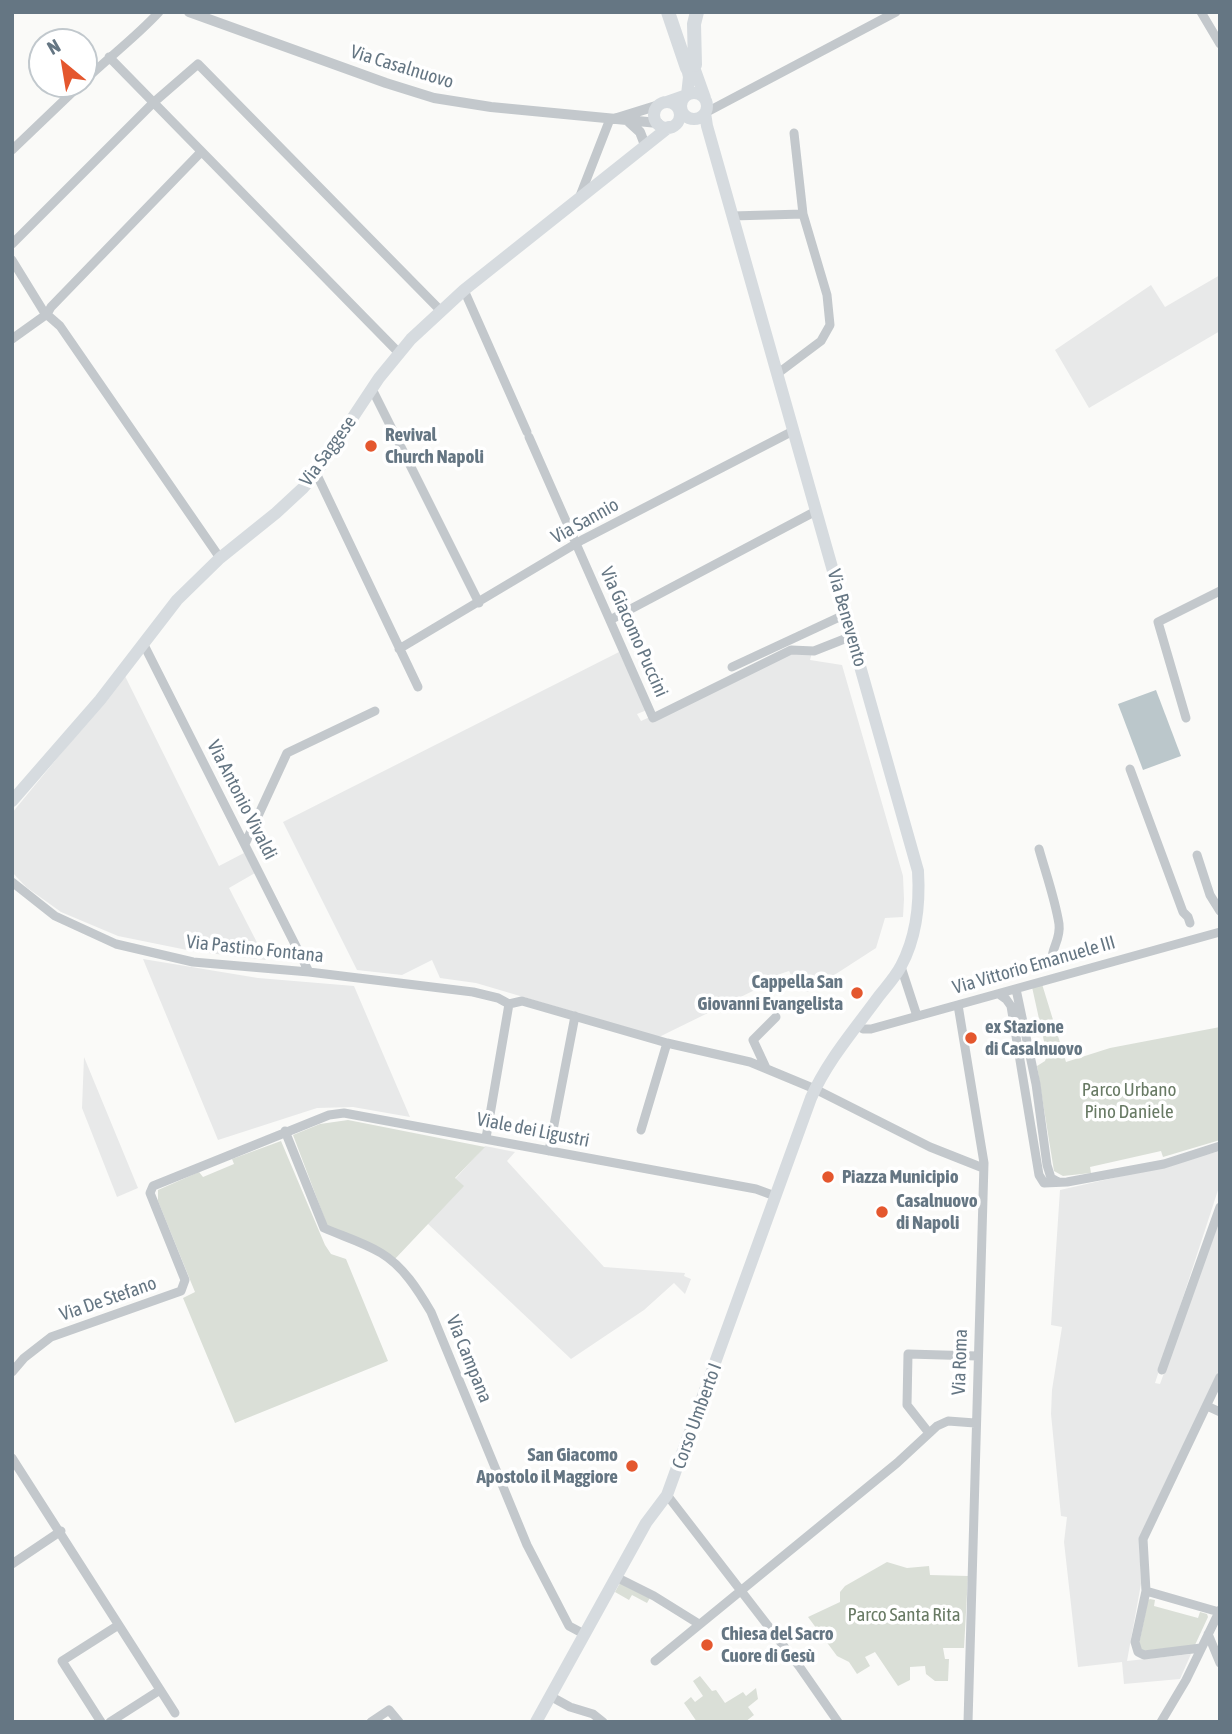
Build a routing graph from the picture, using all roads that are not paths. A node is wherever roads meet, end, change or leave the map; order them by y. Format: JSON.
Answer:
{"nodes":[{"id":1,"x":159,"y":12,"type":"edge"},
{"id":2,"x":189,"y":12,"type":"edge"},
{"id":3,"x":668,"y":12,"type":"edge"},
{"id":4,"x":674,"y":12,"type":"edge"},
{"id":5,"x":696,"y":12,"type":"edge"},
{"id":6,"x":896,"y":12,"type":"edge"},
{"id":7,"x":1201,"y":12,"type":"edge"},
{"id":8,"x":1215,"y":26,"type":"edge"},
{"id":9,"x":1220,"y":44,"type":"edge"},
{"id":10,"x":109,"y":57,"type":"junction"},
{"id":11,"x":98,"y":67,"type":"edge"},
{"id":12,"x":691,"y":67,"type":"junction"},
{"id":13,"x":687,"y":95,"type":"junction"},
{"id":14,"x":66,"y":98,"type":"edge"},
{"id":15,"x":153,"y":103,"type":"junction"},
{"id":16,"x":663,"y":104,"type":"junction"},
{"id":17,"x":704,"y":112,"type":"junction"},
{"id":18,"x":612,"y":119,"type":"junction"},
{"id":19,"x":629,"y":121,"type":"junction"},
{"id":20,"x":667,"y":125,"type":"junction"},
{"id":21,"x":794,"y":132,"type":"dead end"},
{"id":22,"x":645,"y":145,"type":"junction"},
{"id":23,"x":12,"y":150,"type":"edge"},
{"id":24,"x":201,"y":152,"type":"junction"},
{"id":25,"x":579,"y":197,"type":"junction"},
{"id":26,"x":803,"y":214,"type":"junction"},
{"id":27,"x":732,"y":216,"type":"junction"},
{"id":28,"x":12,"y":244,"type":"edge"},
{"id":29,"x":12,"y":260,"type":"edge"},
{"id":30,"x":464,"y":290,"type":"junction"},
{"id":31,"x":441,"y":311,"type":"junction"},
{"id":32,"x":47,"y":314,"type":"junction"},
{"id":33,"x":12,"y":339,"type":"edge"},
{"id":34,"x":400,"y":354,"type":"junction"},
{"id":35,"x":777,"y":374,"type":"junction"},
{"id":36,"x":372,"y":389,"type":"junction"},
{"id":37,"x":793,"y":431,"type":"junction"},
{"id":38,"x":316,"y":473,"type":"junction"},
{"id":39,"x":816,"y":511,"type":"junction"},
{"id":40,"x":576,"y":545,"type":"junction"},
{"id":41,"x":220,"y":558,"type":"junction"},
{"id":42,"x":1220,"y":591,"type":"edge"},
{"id":43,"x":479,"y":603,"type":"junction"},
{"id":44,"x":846,"y":614,"type":"junction"},
{"id":45,"x":610,"y":620,"type":"junction"},
{"id":46,"x":852,"y":636,"type":"junction"},
{"id":47,"x":143,"y":643,"type":"junction"},
{"id":48,"x":399,"y":649,"type":"junction"},
{"id":49,"x":732,"y":667,"type":"dead end"},
{"id":50,"x":418,"y":687,"type":"dead end"},
{"id":51,"x":375,"y":711,"type":"dead end"},
{"id":52,"x":1186,"y":718,"type":"dead end"},
{"id":53,"x":1130,"y":769,"type":"dead end"},
{"id":54,"x":12,"y":801,"type":"edge"},
{"id":55,"x":245,"y":844,"type":"junction"},
{"id":56,"x":1040,"y":849,"type":"dead end"},
{"id":57,"x":1197,"y":855,"type":"dead end"},
{"id":58,"x":12,"y":883,"type":"edge"},
{"id":59,"x":1220,"y":911,"type":"edge"},
{"id":60,"x":1190,"y":923,"type":"dead end"},
{"id":61,"x":1220,"y":932,"type":"edge"},
{"id":62,"x":1052,"y":961,"type":"dead end"},
{"id":63,"x":901,"y":967,"type":"junction"},
{"id":64,"x":309,"y":972,"type":"junction"},
{"id":65,"x":1016,"y":989,"type":"junction"},
{"id":66,"x":999,"y":994,"type":"junction"},
{"id":67,"x":509,"y":1004,"type":"junction"},
{"id":68,"x":958,"y":1005,"type":"junction"},
{"id":69,"x":575,"y":1016,"type":"junction"},
{"id":70,"x":917,"y":1016,"type":"junction"},
{"id":71,"x":776,"y":1017,"type":"dead end"},
{"id":72,"x":858,"y":1026,"type":"junction"},
{"id":73,"x":667,"y":1043,"type":"junction"},
{"id":74,"x":766,"y":1068,"type":"junction"},
{"id":75,"x":815,"y":1089,"type":"junction"},
{"id":76,"x":641,"y":1130,"type":"dead end"},
{"id":77,"x":285,"y":1131,"type":"junction"},
{"id":78,"x":486,"y":1139,"type":"junction"},
{"id":79,"x":1220,"y":1146,"type":"edge"},
{"id":80,"x":549,"y":1151,"type":"junction"},
{"id":81,"x":984,"y":1168,"type":"junction"},
{"id":82,"x":1058,"y":1182,"type":"junction"},
{"id":83,"x":775,"y":1196,"type":"junction"},
{"id":84,"x":1220,"y":1207,"type":"edge"},
{"id":85,"x":977,"y":1356,"type":"junction"},
{"id":86,"x":1162,"y":1370,"type":"dead end"},
{"id":87,"x":12,"y":1372,"type":"edge"},
{"id":88,"x":1220,"y":1377,"type":"edge"},
{"id":89,"x":1207,"y":1406,"type":"junction"},
{"id":90,"x":1220,"y":1412,"type":"edge"},
{"id":91,"x":975,"y":1423,"type":"junction"},
{"id":92,"x":929,"y":1433,"type":"junction"},
{"id":93,"x":12,"y":1458,"type":"edge"},
{"id":94,"x":667,"y":1495,"type":"junction"},
{"id":95,"x":61,"y":1531,"type":"junction"},
{"id":96,"x":12,"y":1563,"type":"edge"},
{"id":97,"x":616,"y":1577,"type":"junction"},
{"id":98,"x":740,"y":1590,"type":"junction"},
{"id":99,"x":1146,"y":1591,"type":"junction"},
{"id":100,"x":1219,"y":1611,"type":"edge"},
{"id":101,"x":699,"y":1623,"type":"junction"},
{"id":102,"x":117,"y":1626,"type":"junction"},
{"id":103,"x":584,"y":1634,"type":"junction"},
{"id":104,"x":1208,"y":1634,"type":"junction"},
{"id":105,"x":1201,"y":1648,"type":"junction"},
{"id":106,"x":655,"y":1661,"type":"dead end"},
{"id":107,"x":1220,"y":1662,"type":"edge"},
{"id":108,"x":160,"y":1690,"type":"junction"},
{"id":109,"x":550,"y":1696,"type":"junction"},
{"id":110,"x":175,"y":1713,"type":"dead end"},
{"id":111,"x":101,"y":1722,"type":"edge"},
{"id":112,"x":110,"y":1722,"type":"edge"},
{"id":113,"x":370,"y":1722,"type":"edge"},
{"id":114,"x":399,"y":1722,"type":"edge"},
{"id":115,"x":536,"y":1722,"type":"edge"},
{"id":116,"x":603,"y":1722,"type":"edge"},
{"id":117,"x":838,"y":1722,"type":"edge"},
{"id":118,"x":968,"y":1722,"type":"edge"},
{"id":119,"x":1160,"y":1722,"type":"edge"}],
"edges":[{"from":1,"to":10,"type":"street"},
{"from":2,"to":18,"type":"street","name":"Via Casalnuovo"},
{"from":3,"to":12,"type":"highway"},
{"from":4,"to":12,"type":"main road","name":"Via Benevento"},
{"from":5,"to":12,"type":"highway"},
{"from":6,"to":17,"type":"street"},
{"from":7,"to":8,"type":"street"},
{"from":8,"to":9,"type":"street"},
{"from":10,"to":11,"type":"street"},
{"from":10,"to":15,"type":"street"},
{"from":12,"to":13,"type":"main road","name":"Via Benevento"},
{"from":12,"to":17,"type":"main road","name":"Via Benevento"},
{"from":13,"to":16,"type":"main road"},
{"from":13,"to":17,"type":"main road"},
{"from":13,"to":17,"type":"main road"},
{"from":14,"to":23,"type":"street"},
{"from":15,"to":24,"type":"street"},
{"from":15,"to":28,"type":"street"},
{"from":15,"to":31,"type":"street"},
{"from":16,"to":18,"type":"street"},
{"from":16,"to":20,"type":"main road"},
{"from":16,"to":20,"type":"main road"},
{"from":17,"to":20,"type":"main road","name":"Via Saggese"},
{"from":17,"to":27,"type":"main road","name":"Via Benevento"},
{"from":18,"to":19,"type":"street","name":"Via Casalnuovo"},
{"from":18,"to":25,"type":"street"},
{"from":19,"to":20,"type":"street","name":"Via Casalnuovo"},
{"from":19,"to":22,"type":"street"},
{"from":20,"to":22,"type":"main road","name":"Via Saggese"},
{"from":21,"to":26,"type":"street"},
{"from":22,"to":25,"type":"main road","name":"Via Saggese"},
{"from":24,"to":32,"type":"street"},
{"from":24,"to":34,"type":"street"},
{"from":25,"to":30,"type":"main road","name":"Via Saggese"},
{"from":26,"to":27,"type":"street"},
{"from":26,"to":35,"type":"street"},
{"from":27,"to":35,"type":"main road","name":"Via Benevento"},
{"from":29,"to":32,"type":"street"},
{"from":30,"to":31,"type":"main road","name":"Via Saggese"},
{"from":30,"to":40,"type":"street","name":"Via Giacomo Puccini"},
{"from":31,"to":34,"type":"main road","name":"Via Saggese"},
{"from":32,"to":33,"type":"street"},
{"from":32,"to":41,"type":"street"},
{"from":34,"to":36,"type":"main road","name":"Via Saggese"},
{"from":35,"to":37,"type":"main road","name":"Via Benevento"},
{"from":36,"to":38,"type":"main road","name":"Via Saggese"},
{"from":36,"to":43,"type":"street"},
{"from":37,"to":39,"type":"main road","name":"Via Benevento"},
{"from":37,"to":40,"type":"street","name":"Via Sannio"},
{"from":38,"to":41,"type":"main road","name":"Via Saggese"},
{"from":38,"to":48,"type":"street"},
{"from":39,"to":44,"type":"main road","name":"Via Benevento"},
{"from":39,"to":45,"type":"street"},
{"from":40,"to":43,"type":"street","name":"Via Sannio"},
{"from":40,"to":45,"type":"street","name":"Via Giacomo Puccini"},
{"from":41,"to":47,"type":"main road","name":"Via Saggese"},
{"from":42,"to":52,"type":"street"},
{"from":43,"to":48,"type":"street","name":"Via Sannio"},
{"from":44,"to":46,"type":"main road","name":"Via Benevento"},
{"from":44,"to":49,"type":"street"},
{"from":45,"to":46,"type":"street","name":"Via Giacomo Puccini"},
{"from":46,"to":63,"type":"main road","name":"Via Benevento"},
{"from":47,"to":54,"type":"main road","name":"Via Saggese"},
{"from":47,"to":55,"type":"street","name":"Via Antonio Vivaldi"},
{"from":48,"to":50,"type":"street"},
{"from":51,"to":55,"type":"street"},
{"from":53,"to":60,"type":"street"},
{"from":55,"to":64,"type":"street","name":"Via Antonio Vivaldi"},
{"from":56,"to":62,"type":"street"},
{"from":57,"to":59,"type":"street"},
{"from":58,"to":64,"type":"street","name":"Via Pastino Fontana"},
{"from":61,"to":65,"type":"street","name":"Via Vittorio Emanuele III"},
{"from":63,"to":70,"type":"street"},
{"from":63,"to":72,"type":"main road","name":"Via Benevento"},
{"from":64,"to":67,"type":"street","name":"Via Pastino Fontana"},
{"from":65,"to":66,"type":"street","name":"Via Vittorio Emanuele III"},
{"from":65,"to":82,"type":"street"},
{"from":66,"to":68,"type":"street","name":"Via Vittorio Emanuele III"},
{"from":66,"to":82,"type":"street"},
{"from":67,"to":69,"type":"street","name":"Via Pastino Fontana"},
{"from":67,"to":78,"type":"street"},
{"from":68,"to":70,"type":"street","name":"Via Vittorio Emanuele III"},
{"from":68,"to":81,"type":"street","name":"Via Roma"},
{"from":69,"to":73,"type":"street","name":"Via Pastino Fontana"},
{"from":69,"to":80,"type":"street"},
{"from":70,"to":72,"type":"street","name":"Via Vittorio Emanuele III"},
{"from":71,"to":74,"type":"street"},
{"from":72,"to":75,"type":"main road","name":"Via Benevento"},
{"from":73,"to":74,"type":"street","name":"Via Pastino Fontana"},
{"from":73,"to":76,"type":"street"},
{"from":74,"to":75,"type":"street","name":"Via Pastino Fontana"},
{"from":75,"to":81,"type":"street"},
{"from":75,"to":83,"type":"main road","name":"Corso Umberto I"},
{"from":77,"to":78,"type":"street","name":"Viale dei Ligustri"},
{"from":77,"to":87,"type":"street","name":"Via De Stefano"},
{"from":77,"to":103,"type":"street","name":"Via Campana"},
{"from":78,"to":80,"type":"street","name":"Viale dei Ligustri"},
{"from":79,"to":82,"type":"street"},
{"from":80,"to":83,"type":"street","name":"Viale dei Ligustri"},
{"from":81,"to":85,"type":"street","name":"Via Roma"},
{"from":83,"to":94,"type":"main road","name":"Corso Umberto I"},
{"from":84,"to":86,"type":"street"},
{"from":85,"to":91,"type":"street","name":"Via Roma"},
{"from":85,"to":92,"type":"street"},
{"from":88,"to":89,"type":"street"},
{"from":89,"to":90,"type":"street"},
{"from":89,"to":99,"type":"street"},
{"from":91,"to":92,"type":"street"},
{"from":91,"to":118,"type":"street","name":"Via Roma"},
{"from":92,"to":98,"type":"street"},
{"from":93,"to":95,"type":"street"},
{"from":94,"to":97,"type":"main road","name":"Corso Umberto I"},
{"from":94,"to":98,"type":"street"},
{"from":95,"to":96,"type":"street"},
{"from":95,"to":102,"type":"street"},
{"from":97,"to":101,"type":"street"},
{"from":97,"to":103,"type":"main road","name":"Corso Umberto I"},
{"from":98,"to":101,"type":"street"},
{"from":98,"to":117,"type":"street"},
{"from":99,"to":100,"type":"street"},
{"from":99,"to":105,"type":"street"},
{"from":100,"to":104,"type":"street"},
{"from":101,"to":106,"type":"street"},
{"from":102,"to":108,"type":"street"},
{"from":102,"to":111,"type":"street"},
{"from":103,"to":109,"type":"main road","name":"Corso Umberto I"},
{"from":104,"to":105,"type":"street"},
{"from":104,"to":107,"type":"street"},
{"from":105,"to":119,"type":"street"},
{"from":108,"to":110,"type":"street"},
{"from":108,"to":112,"type":"street"},
{"from":109,"to":115,"type":"main road","name":"Corso Umberto I"},
{"from":109,"to":116,"type":"street"},
{"from":113,"to":114,"type":"street"}]}
